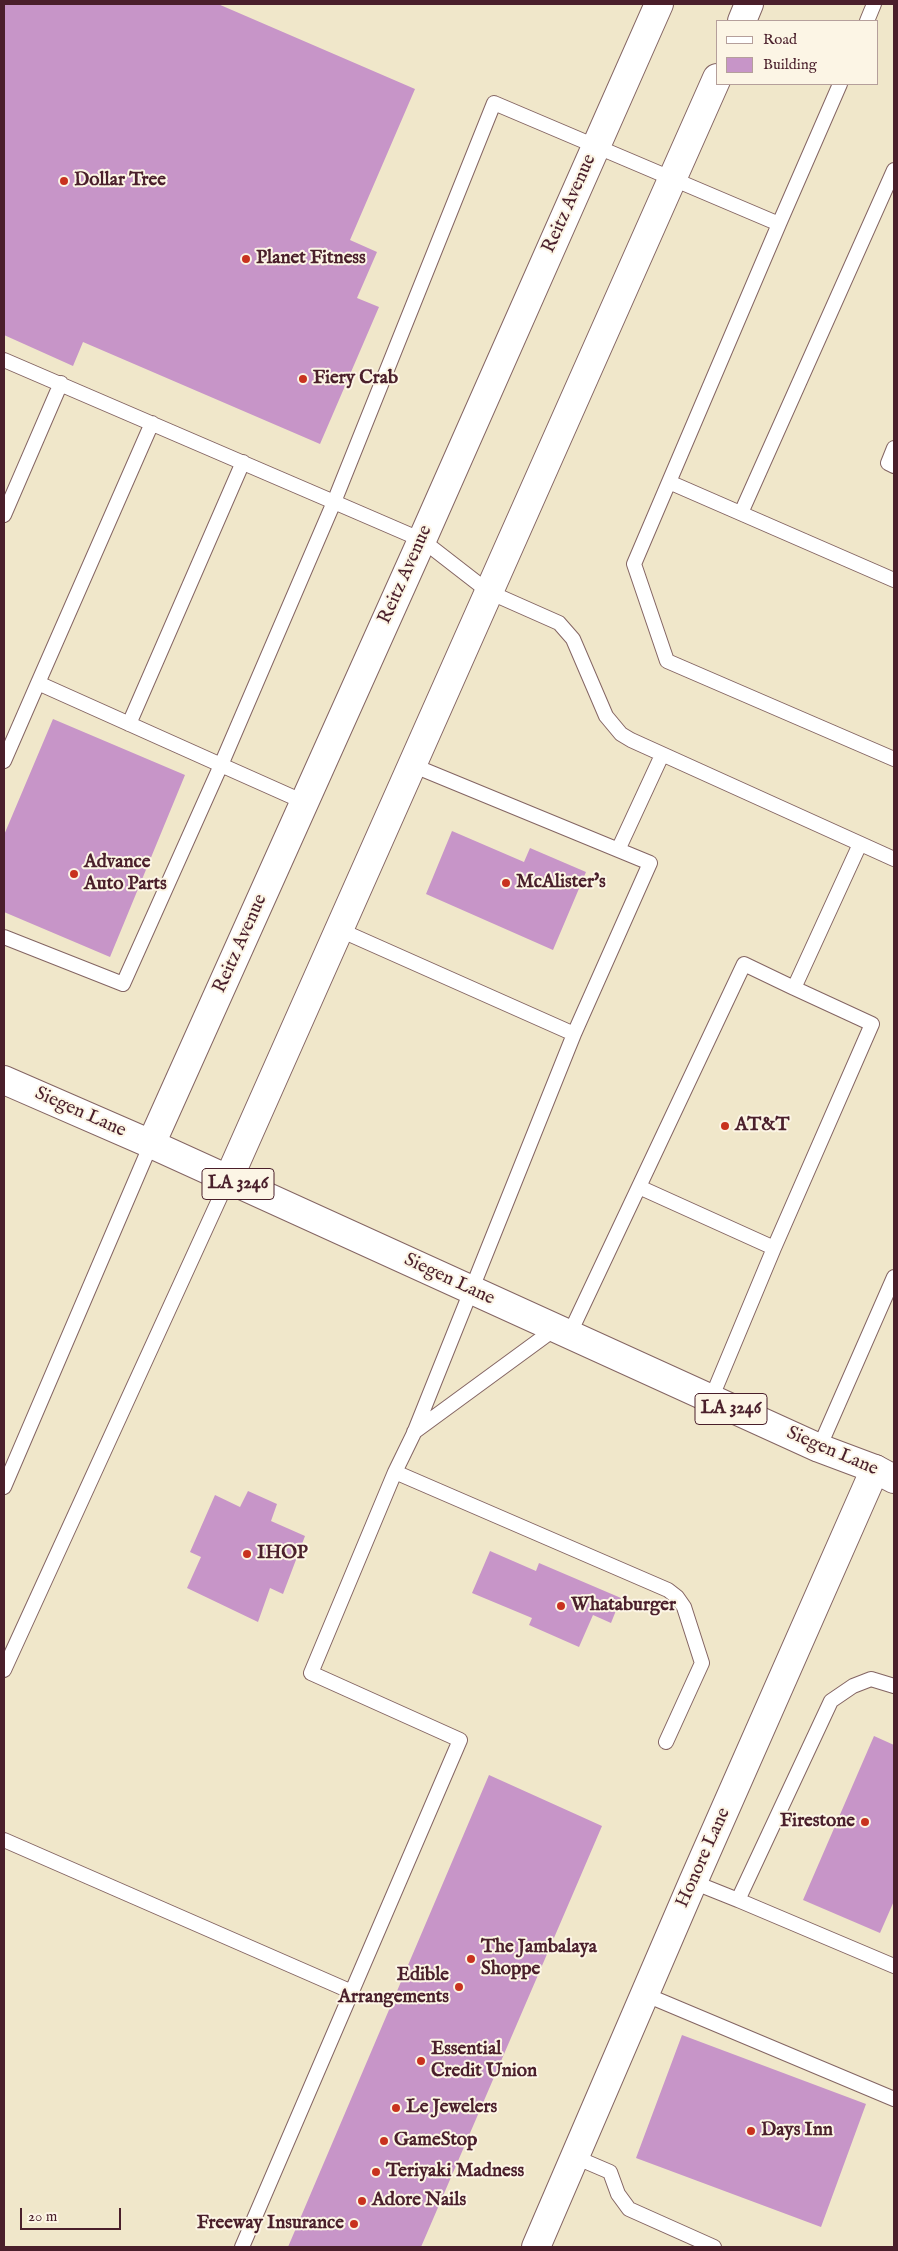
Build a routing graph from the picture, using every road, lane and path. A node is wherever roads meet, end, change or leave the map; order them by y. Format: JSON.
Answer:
{"nodes":[{"id":1,"x":659,"y":4,"type":"edge"},
{"id":2,"x":749,"y":4,"type":"edge"},
{"id":3,"x":874,"y":4,"type":"edge"},
{"id":4,"x":742,"y":20,"type":"edge"},
{"id":5,"x":867,"y":20,"type":"edge"},
{"id":6,"x":716,"y":80,"type":"edge"},
{"id":7,"x":840,"y":85,"type":"edge"},
{"id":8,"x":596,"y":147,"type":"junction"},
{"id":9,"x":894,"y":170,"type":"edge"},
{"id":10,"x":673,"y":178,"type":"junction"},
{"id":11,"x":779,"y":224,"type":"junction"},
{"id":12,"x":4,"y":360,"type":"edge"},
{"id":13,"x":61,"y":383,"type":"junction"},
{"id":14,"x":152,"y":423,"type":"junction"},
{"id":15,"x":894,"y":448,"type":"edge"},
{"id":16,"x":243,"y":462,"type":"junction"},
{"id":17,"x":894,"y":466,"type":"edge"},
{"id":18,"x":669,"y":482,"type":"junction"},
{"id":19,"x":334,"y":502,"type":"junction"},
{"id":20,"x":741,"y":513,"type":"junction"},
{"id":21,"x":4,"y":516,"type":"edge"},
{"id":22,"x":422,"y":540,"type":"junction"},
{"id":23,"x":894,"y":580,"type":"edge"},
{"id":24,"x":490,"y":592,"type":"junction"},
{"id":25,"x":38,"y":683,"type":"junction"},
{"id":26,"x":129,"y":724,"type":"junction"},
{"id":27,"x":662,"y":754,"type":"junction"},
{"id":28,"x":894,"y":759,"type":"edge"},
{"id":29,"x":4,"y":761,"type":"edge"},
{"id":30,"x":412,"y":765,"type":"junction"},
{"id":31,"x":220,"y":766,"type":"junction"},
{"id":32,"x":304,"y":802,"type":"junction"},
{"id":33,"x":860,"y":844,"type":"junction"},
{"id":34,"x":618,"y":850,"type":"junction"},
{"id":35,"x":894,"y":859,"type":"edge"},
{"id":36,"x":340,"y":930,"type":"junction"},
{"id":37,"x":4,"y":937,"type":"edge"},
{"id":38,"x":794,"y":988,"type":"junction"},
{"id":39,"x":574,"y":1034,"type":"junction"},
{"id":40,"x":4,"y":1080,"type":"edge"},
{"id":41,"x":151,"y":1144,"type":"junction"},
{"id":42,"x":228,"y":1180,"type":"junction"},
{"id":43,"x":639,"y":1187,"type":"junction"},
{"id":44,"x":774,"y":1248,"type":"junction"},
{"id":45,"x":894,"y":1277,"type":"edge"},
{"id":46,"x":471,"y":1291,"type":"junction"},
{"id":47,"x":562,"y":1332,"type":"junction"},
{"id":48,"x":710,"y":1399,"type":"junction"},
{"id":49,"x":414,"y":1433,"type":"junction"},
{"id":50,"x":819,"y":1448,"type":"junction"},
{"id":51,"x":395,"y":1472,"type":"junction"},
{"id":52,"x":885,"y":1474,"type":"edge"},
{"id":53,"x":4,"y":1487,"type":"edge"},
{"id":54,"x":4,"y":1670,"type":"edge"},
{"id":55,"x":894,"y":1686,"type":"edge"},
{"id":56,"x":666,"y":1742,"type":"dead end"},
{"id":57,"x":4,"y":1840,"type":"edge"},
{"id":58,"x":693,"y":1882,"type":"junction"},
{"id":59,"x":738,"y":1900,"type":"junction"},
{"id":60,"x":894,"y":1966,"type":"edge"},
{"id":61,"x":352,"y":1992,"type":"junction"},
{"id":62,"x":644,"y":1994,"type":"junction"},
{"id":63,"x":894,"y":2099,"type":"edge"},
{"id":64,"x":575,"y":2157,"type":"junction"},
{"id":65,"x":242,"y":2247,"type":"edge"},
{"id":66,"x":536,"y":2247,"type":"edge"},
{"id":67,"x":714,"y":2247,"type":"edge"}],
"edges":[{"from":1,"to":8,"type":"street","name":"Reitz Avenue"},
{"from":2,"to":4,"type":"street"},
{"from":3,"to":5,"type":"lane"},
{"from":6,"to":10,"type":"street"},
{"from":7,"to":11,"type":"lane"},
{"from":8,"to":10,"type":"lane"},
{"from":8,"to":19,"type":"lane"},
{"from":8,"to":22,"type":"street","name":"Reitz Avenue"},
{"from":9,"to":20,"type":"lane"},
{"from":10,"to":11,"type":"lane"},
{"from":10,"to":24,"type":"street"},
{"from":11,"to":18,"type":"lane"},
{"from":12,"to":13,"type":"lane"},
{"from":13,"to":14,"type":"lane"},
{"from":13,"to":21,"type":"lane"},
{"from":14,"to":16,"type":"lane"},
{"from":14,"to":25,"type":"lane"},
{"from":15,"to":17,"type":"lane"},
{"from":16,"to":19,"type":"lane"},
{"from":16,"to":26,"type":"lane"},
{"from":18,"to":20,"type":"lane"},
{"from":18,"to":28,"type":"lane"},
{"from":19,"to":22,"type":"lane"},
{"from":19,"to":31,"type":"lane"},
{"from":20,"to":23,"type":"lane"},
{"from":22,"to":24,"type":"lane"},
{"from":22,"to":32,"type":"street","name":"Reitz Avenue"},
{"from":24,"to":27,"type":"lane"},
{"from":24,"to":30,"type":"street"},
{"from":25,"to":26,"type":"lane"},
{"from":25,"to":29,"type":"lane"},
{"from":26,"to":31,"type":"lane"},
{"from":27,"to":33,"type":"lane"},
{"from":27,"to":34,"type":"lane"},
{"from":30,"to":34,"type":"lane"},
{"from":30,"to":36,"type":"street"},
{"from":31,"to":32,"type":"lane"},
{"from":31,"to":37,"type":"lane"},
{"from":32,"to":41,"type":"street","name":"Reitz Avenue"},
{"from":33,"to":35,"type":"lane"},
{"from":33,"to":38,"type":"lane"},
{"from":34,"to":39,"type":"lane"},
{"from":36,"to":39,"type":"lane"},
{"from":36,"to":42,"type":"street"},
{"from":38,"to":43,"type":"lane"},
{"from":38,"to":44,"type":"lane"},
{"from":39,"to":46,"type":"lane"},
{"from":40,"to":41,"type":"street","name":"Siegen Lane","number":"LA 3246"},
{"from":41,"to":42,"type":"street","name":"Siegen Lane","number":"LA 3246"},
{"from":41,"to":53,"type":"lane"},
{"from":42,"to":46,"type":"street","name":"Siegen Lane","number":"LA 3246"},
{"from":42,"to":54,"type":"lane"},
{"from":43,"to":44,"type":"lane"},
{"from":43,"to":47,"type":"lane"},
{"from":44,"to":48,"type":"lane"},
{"from":45,"to":50,"type":"lane"},
{"from":46,"to":47,"type":"street","name":"Siegen Lane","number":"LA 3246"},
{"from":46,"to":49,"type":"lane"},
{"from":47,"to":48,"type":"street","name":"Siegen Lane","number":"LA 3246"},
{"from":47,"to":49,"type":"lane"},
{"from":48,"to":50,"type":"street","name":"Siegen Lane","number":"LA 3246"},
{"from":49,"to":51,"type":"lane"},
{"from":50,"to":52,"type":"street","name":"Siegen Lane","number":"LA 3246"},
{"from":51,"to":56,"type":"lane"},
{"from":51,"to":61,"type":"lane"},
{"from":52,"to":58,"type":"street","name":"Honore Lane"},
{"from":55,"to":59,"type":"lane"},
{"from":57,"to":61,"type":"lane"},
{"from":58,"to":59,"type":"lane"},
{"from":58,"to":62,"type":"street","name":"Honore Lane"},
{"from":59,"to":60,"type":"lane"},
{"from":61,"to":65,"type":"lane"},
{"from":62,"to":63,"type":"lane"},
{"from":62,"to":64,"type":"street","name":"Honore Lane"},
{"from":64,"to":66,"type":"street","name":"Honore Lane"},
{"from":64,"to":67,"type":"lane"}]}
